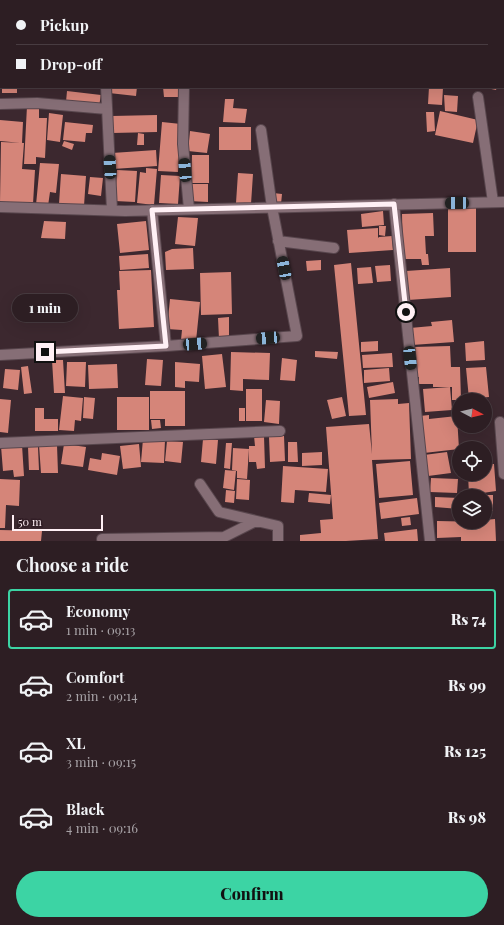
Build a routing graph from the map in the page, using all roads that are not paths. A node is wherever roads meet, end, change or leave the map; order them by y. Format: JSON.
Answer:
{"nodes":[{"id":1,"x":106,"y":88,"type":"edge"},
{"id":2,"x":184,"y":88,"type":"edge"},
{"id":3,"x":478,"y":97,"type":"dead end"},
{"id":4,"x":0,"y":104,"type":"edge"},
{"id":5,"x":107,"y":109,"type":"junction"},
{"id":6,"x":261,"y":130,"type":"dead end"},
{"id":7,"x":493,"y":202,"type":"junction"},
{"id":8,"x":504,"y":202,"type":"edge"},
{"id":9,"x":394,"y":204,"type":"junction"},
{"id":10,"x":0,"y":206,"type":"edge"},
{"id":11,"x":272,"y":207,"type":"junction"},
{"id":12,"x":189,"y":209,"type":"junction"},
{"id":13,"x":112,"y":210,"type":"junction"},
{"id":14,"x":152,"y":210,"type":"junction"},
{"id":15,"x":278,"y":241,"type":"junction"},
{"id":16,"x":334,"y":248,"type":"dead end"},
{"id":17,"x":166,"y":346,"type":"junction"},
{"id":18,"x":0,"y":355,"type":"edge"},
{"id":19,"x":500,"y":422,"type":"dead end"},
{"id":20,"x":280,"y":431,"type":"dead end"},
{"id":21,"x":0,"y":443,"type":"edge"},
{"id":22,"x":504,"y":474,"type":"edge"},
{"id":23,"x":200,"y":484,"type":"dead end"},
{"id":24,"x":256,"y":521,"type":"junction"},
{"id":25,"x":102,"y":539,"type":"dead end"},
{"id":26,"x":278,"y":541,"type":"edge"},
{"id":27,"x":430,"y":541,"type":"edge"}],
"edges":[{"from":1,"to":5,"type":"street"},
{"from":2,"to":12,"type":"street"},
{"from":3,"to":7,"type":"street"},
{"from":4,"to":5,"type":"street"},
{"from":5,"to":13,"type":"street"},
{"from":6,"to":11,"type":"street"},
{"from":7,"to":8,"type":"street"},
{"from":7,"to":9,"type":"street"},
{"from":9,"to":11,"type":"street"},
{"from":9,"to":27,"type":"street"},
{"from":10,"to":13,"type":"street"},
{"from":11,"to":12,"type":"street"},
{"from":11,"to":15,"type":"street"},
{"from":12,"to":14,"type":"street"},
{"from":13,"to":14,"type":"street"},
{"from":14,"to":17,"type":"street"},
{"from":15,"to":16,"type":"street"},
{"from":15,"to":17,"type":"street"},
{"from":17,"to":18,"type":"street"},
{"from":19,"to":22,"type":"street"},
{"from":20,"to":21,"type":"street"},
{"from":23,"to":24,"type":"street"},
{"from":24,"to":25,"type":"street"},
{"from":24,"to":26,"type":"street"}]}
